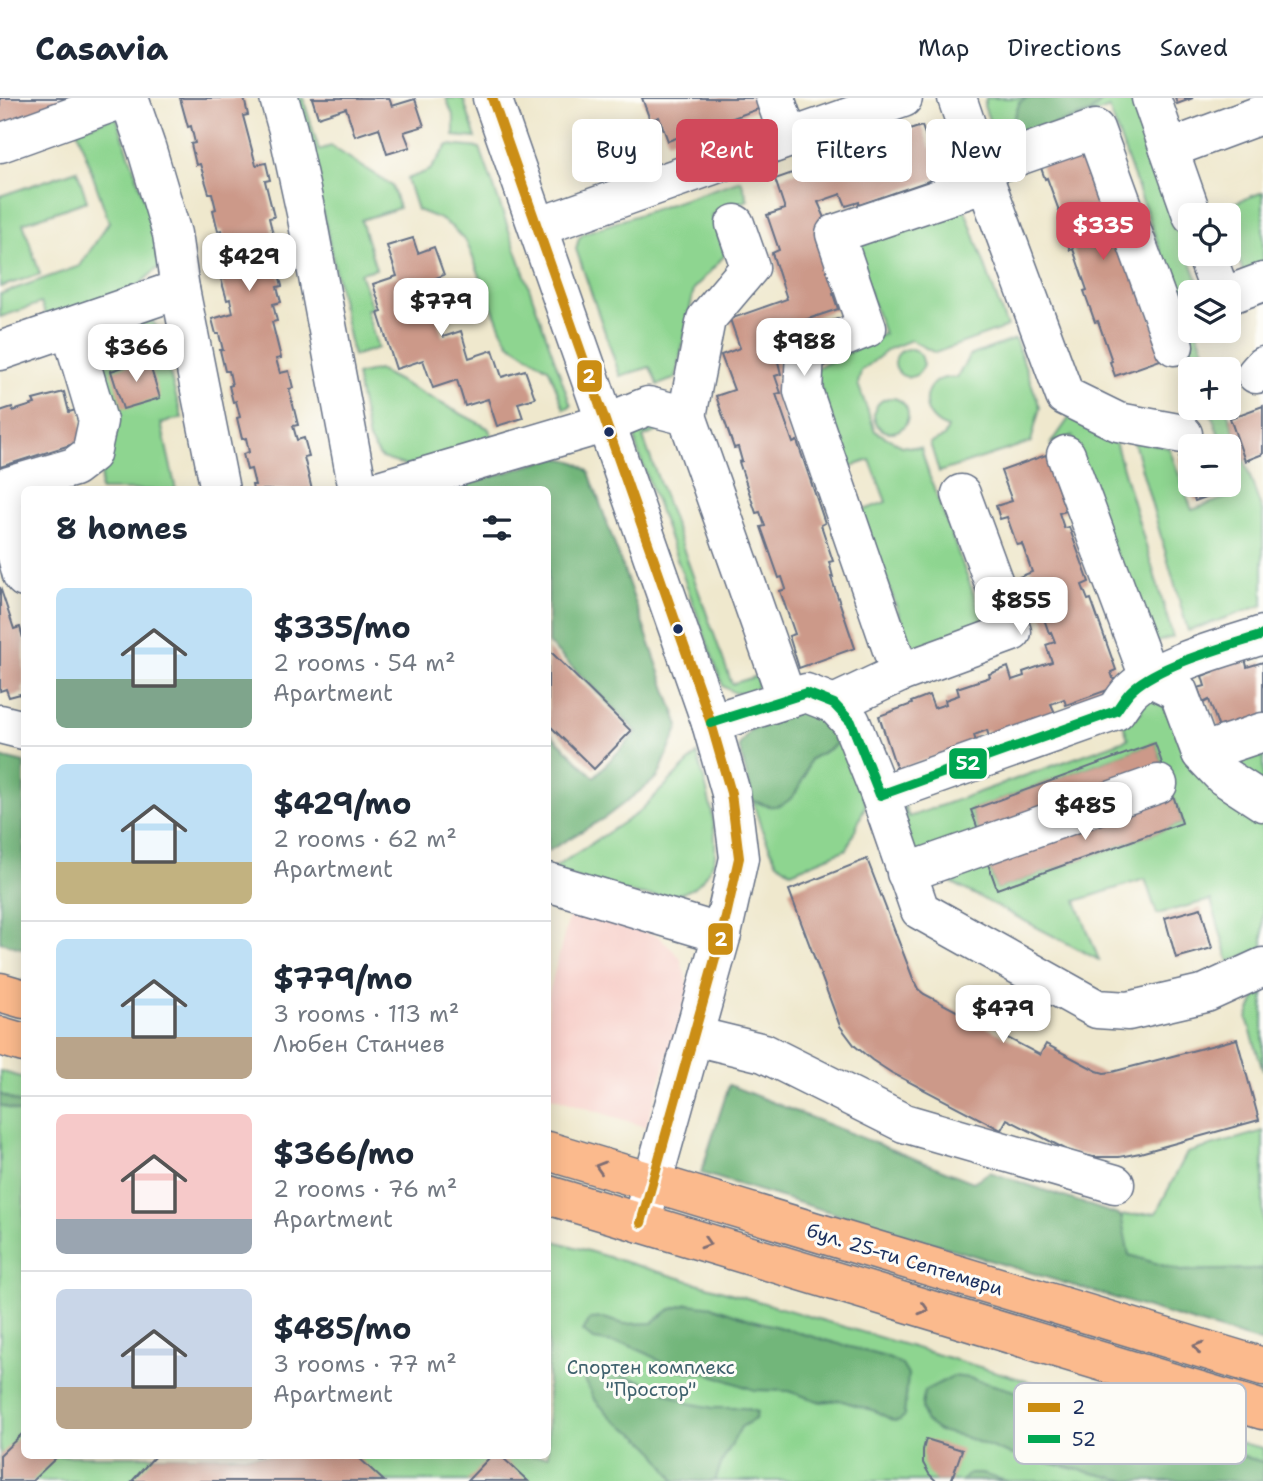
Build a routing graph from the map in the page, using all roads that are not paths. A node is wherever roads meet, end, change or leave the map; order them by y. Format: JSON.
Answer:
{"nodes":[{"id":1,"x":127,"y":98,"type":"edge"},
{"id":2,"x":279,"y":98,"type":"edge"},
{"id":3,"x":492,"y":98,"type":"edge"},
{"id":4,"x":775,"y":98,"type":"edge"},
{"id":5,"x":903,"y":98,"type":"edge"},
{"id":6,"x":957,"y":98,"type":"edge"},
{"id":7,"x":1151,"y":98,"type":"edge"},
{"id":8,"x":1263,"y":114,"type":"edge"},
{"id":9,"x":964,"y":119,"type":"edge"},
{"id":10,"x":789,"y":138,"type":"junction"},
{"id":11,"x":0,"y":143,"type":"edge"},
{"id":12,"x":1169,"y":149,"type":"junction"},
{"id":13,"x":1026,"y":158,"type":"edge"},
{"id":14,"x":969,"y":182,"type":"edge"},
{"id":15,"x":986,"y":182,"type":"edge"},
{"id":16,"x":1188,"y":203,"type":"edge"},
{"id":17,"x":735,"y":224,"type":"dead end"},
{"id":18,"x":538,"y":228,"type":"junction"},
{"id":19,"x":1263,"y":282,"type":"edge"},
{"id":20,"x":180,"y":289,"type":"junction"},
{"id":21,"x":1241,"y":290,"type":"edge"},
{"id":22,"x":70,"y":327,"type":"junction"},
{"id":23,"x":1174,"y":346,"type":"dead end"},
{"id":24,"x":0,"y":351,"type":"edge"},
{"id":25,"x":687,"y":415,"type":"junction"},
{"id":26,"x":606,"y":422,"type":"junction"},
{"id":27,"x":1183,"y":434,"type":"dead end"},
{"id":28,"x":1066,"y":455,"type":"dead end"},
{"id":29,"x":219,"y":486,"type":"edge"},
{"id":30,"x":358,"y":486,"type":"edge"},
{"id":31,"x":392,"y":486,"type":"edge"},
{"id":32,"x":961,"y":494,"type":"dead end"},
{"id":33,"x":21,"y":571,"type":"edge"},
{"id":34,"x":1263,"y":635,"type":"edge"},
{"id":35,"x":900,"y":673,"type":"junction"},
{"id":36,"x":1149,"y":677,"type":"junction"},
{"id":37,"x":786,"y":698,"type":"junction"},
{"id":38,"x":834,"y":704,"type":"junction"},
{"id":39,"x":711,"y":723,"type":"junction"},
{"id":40,"x":0,"y":724,"type":"edge"},
{"id":41,"x":21,"y":729,"type":"edge"},
{"id":42,"x":1263,"y":732,"type":"edge"},
{"id":43,"x":1200,"y":752,"type":"junction"},
{"id":44,"x":1158,"y":783,"type":"dead end"},
{"id":45,"x":880,"y":795,"type":"junction"},
{"id":46,"x":1263,"y":802,"type":"edge"},
{"id":47,"x":906,"y":873,"type":"junction"},
{"id":48,"x":551,"y":882,"type":"edge"},
{"id":49,"x":722,"y":934,"type":"junction"},
{"id":50,"x":1263,"y":967,"type":"edge"},
{"id":51,"x":0,"y":992,"type":"edge"},
{"id":52,"x":21,"y":998,"type":"edge"},
{"id":53,"x":694,"y":1035,"type":"junction"},
{"id":54,"x":0,"y":1036,"type":"edge"},
{"id":55,"x":21,"y":1042,"type":"edge"},
{"id":56,"x":551,"y":1152,"type":"edge"},
{"id":57,"x":653,"y":1183,"type":"junction"},
{"id":58,"x":1115,"y":1184,"type":"dead end"},
{"id":59,"x":551,"y":1196,"type":"edge"},
{"id":60,"x":641,"y":1223,"type":"junction"},
{"id":61,"x":1263,"y":1367,"type":"edge"},
{"id":62,"x":1173,"y":1383,"type":"edge"},
{"id":63,"x":1246,"y":1405,"type":"edge"},
{"id":64,"x":1263,"y":1410,"type":"edge"}],
"edges":[{"from":1,"to":11,"type":"street"},
{"from":1,"to":20,"type":"street"},
{"from":2,"to":30,"type":"street"},
{"from":3,"to":18,"type":"street"},
{"from":4,"to":10,"type":"street"},
{"from":5,"to":10,"type":"street"},
{"from":6,"to":9,"type":"street"},
{"from":7,"to":12,"type":"street"},
{"from":8,"to":12,"type":"street"},
{"from":10,"to":18,"type":"street"},
{"from":12,"to":16,"type":"street"},
{"from":13,"to":23,"type":"street"},
{"from":14,"to":35,"type":"street"},
{"from":15,"to":27,"type":"street"},
{"from":17,"to":25,"type":"street"},
{"from":18,"to":26,"type":"street"},
{"from":19,"to":21,"type":"street"},
{"from":20,"to":22,"type":"street"},
{"from":20,"to":29,"type":"street"},
{"from":22,"to":24,"type":"street"},
{"from":22,"to":33,"type":"street"},
{"from":25,"to":26,"type":"street"},
{"from":25,"to":37,"type":"street"},
{"from":26,"to":31,"type":"street"},
{"from":26,"to":39,"type":"street"},
{"from":28,"to":36,"type":"street"},
{"from":32,"to":35,"type":"street"},
{"from":34,"to":36,"type":"street"},
{"from":35,"to":38,"type":"street"},
{"from":36,"to":43,"type":"street"},
{"from":36,"to":45,"type":"street"},
{"from":37,"to":38,"type":"street"},
{"from":37,"to":39,"type":"street"},
{"from":38,"to":45,"type":"street"},
{"from":39,"to":49,"type":"street"},
{"from":40,"to":41,"type":"street"},
{"from":42,"to":43,"type":"street"},
{"from":43,"to":46,"type":"street"},
{"from":44,"to":47,"type":"street"},
{"from":45,"to":47,"type":"street"},
{"from":47,"to":50,"type":"street"},
{"from":48,"to":49,"type":"street"},
{"from":49,"to":53,"type":"street"},
{"from":51,"to":52,"type":"main road"},
{"from":53,"to":57,"type":"street"},
{"from":53,"to":58,"type":"street"},
{"from":54,"to":55,"type":"main road"},
{"from":57,"to":56,"type":"main road","name":"бул. 25-ти Септември","one_way":true},
{"from":57,"to":60,"type":"street"},
{"from":61,"to":57,"type":"main road","name":"бул. 25-ти Септември","one_way":true},
{"from":59,"to":60,"type":"main road"},
{"from":60,"to":62,"type":"main road","one_way":true},
{"from":63,"to":64,"type":"main road","one_way":true}]}
